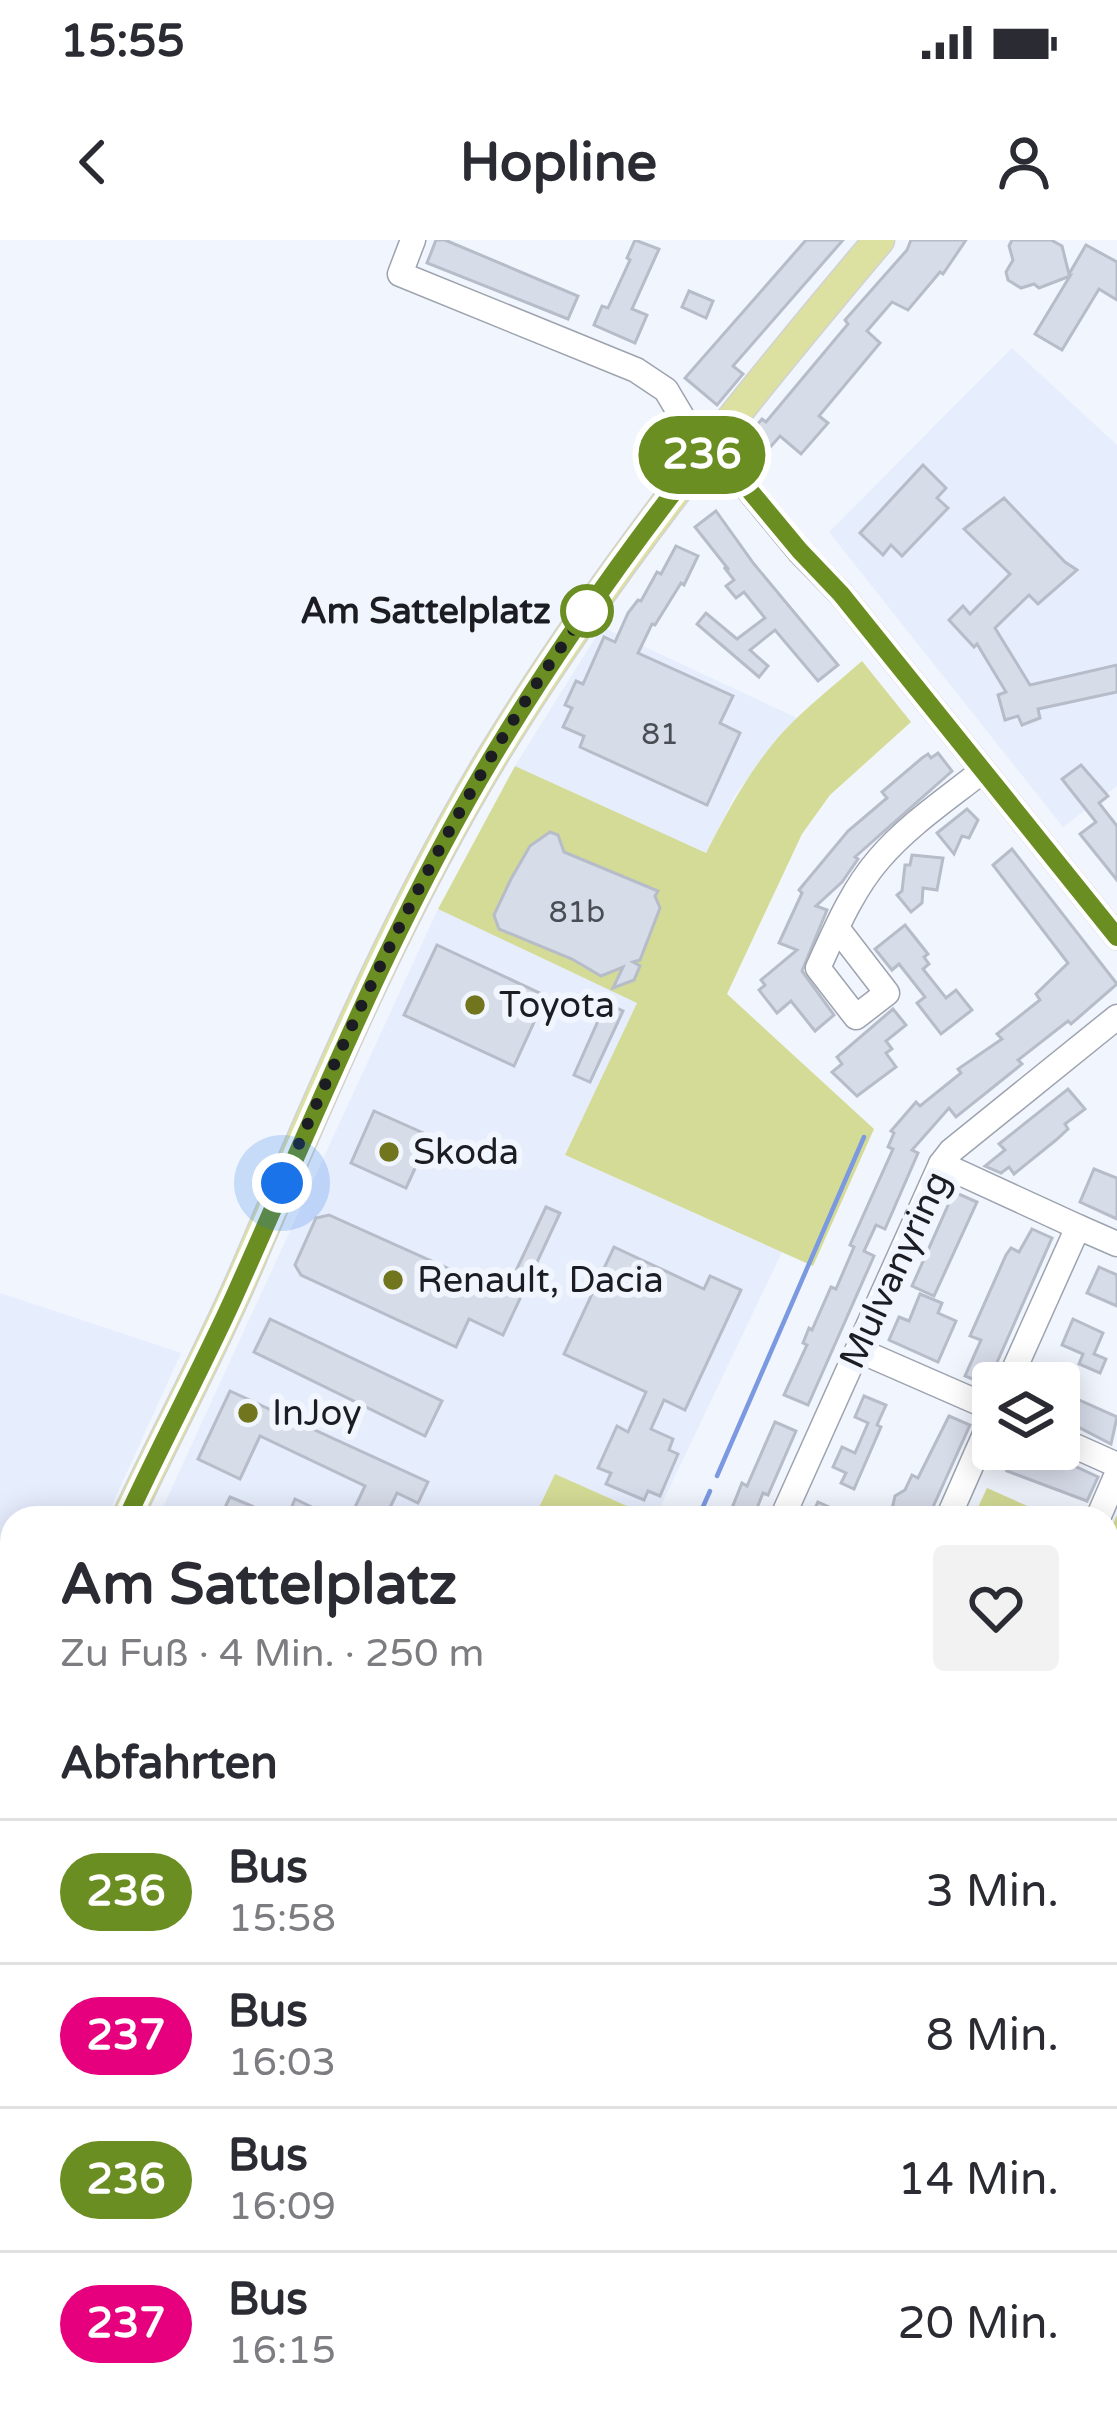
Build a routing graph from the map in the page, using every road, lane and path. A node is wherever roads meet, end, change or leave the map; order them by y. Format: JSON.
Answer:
{"nodes":[{"id":1,"x":413,"y":240,"type":"edge"},
{"id":2,"x":879,"y":240,"type":"edge"},
{"id":3,"x":685,"y":422,"type":"dead end"},
{"id":4,"x":711,"y":444,"type":"junction"},
{"id":5,"x":981,"y":772,"type":"junction"},
{"id":6,"x":837,"y":928,"type":"dead end"},
{"id":7,"x":1116,"y":935,"type":"edge"},
{"id":8,"x":1117,"y":1017,"type":"edge"},
{"id":9,"x":941,"y":1164,"type":"junction"},
{"id":10,"x":1078,"y":1227,"type":"junction"},
{"id":11,"x":1117,"y":1244,"type":"edge"},
{"id":12,"x":858,"y":1350,"type":"junction"},
{"id":13,"x":1017,"y":1362,"type":"edge"},
{"id":14,"x":972,"y":1402,"type":"edge"},
{"id":15,"x":1080,"y":1448,"type":"edge"},
{"id":16,"x":972,"y":1461,"type":"edge"},
{"id":17,"x":1117,"y":1465,"type":"edge"},
{"id":18,"x":1117,"y":1474,"type":"edge"},
{"id":19,"x":133,"y":1506,"type":"edge"},
{"id":20,"x":787,"y":1506,"type":"edge"},
{"id":21,"x":953,"y":1506,"type":"edge"},
{"id":22,"x":1103,"y":1506,"type":"edge"}],
"edges":[{"from":1,"to":3,"type":"street"},
{"from":2,"to":4,"type":"main road"},
{"from":4,"to":5,"type":"street"},
{"from":4,"to":19,"type":"main road"},
{"from":5,"to":6,"type":"street"},
{"from":5,"to":7,"type":"street"},
{"from":8,"to":9,"type":"street","name":"Mulvanyring"},
{"from":9,"to":10,"type":"street"},
{"from":9,"to":12,"type":"street","name":"Mulvanyring"},
{"from":10,"to":11,"type":"street"},
{"from":10,"to":13,"type":"street"},
{"from":12,"to":14,"type":"street"},
{"from":12,"to":20,"type":"street","name":"Mulvanyring"},
{"from":15,"to":17,"type":"street"},
{"from":16,"to":21,"type":"street"},
{"from":18,"to":22,"type":"street"}]}
